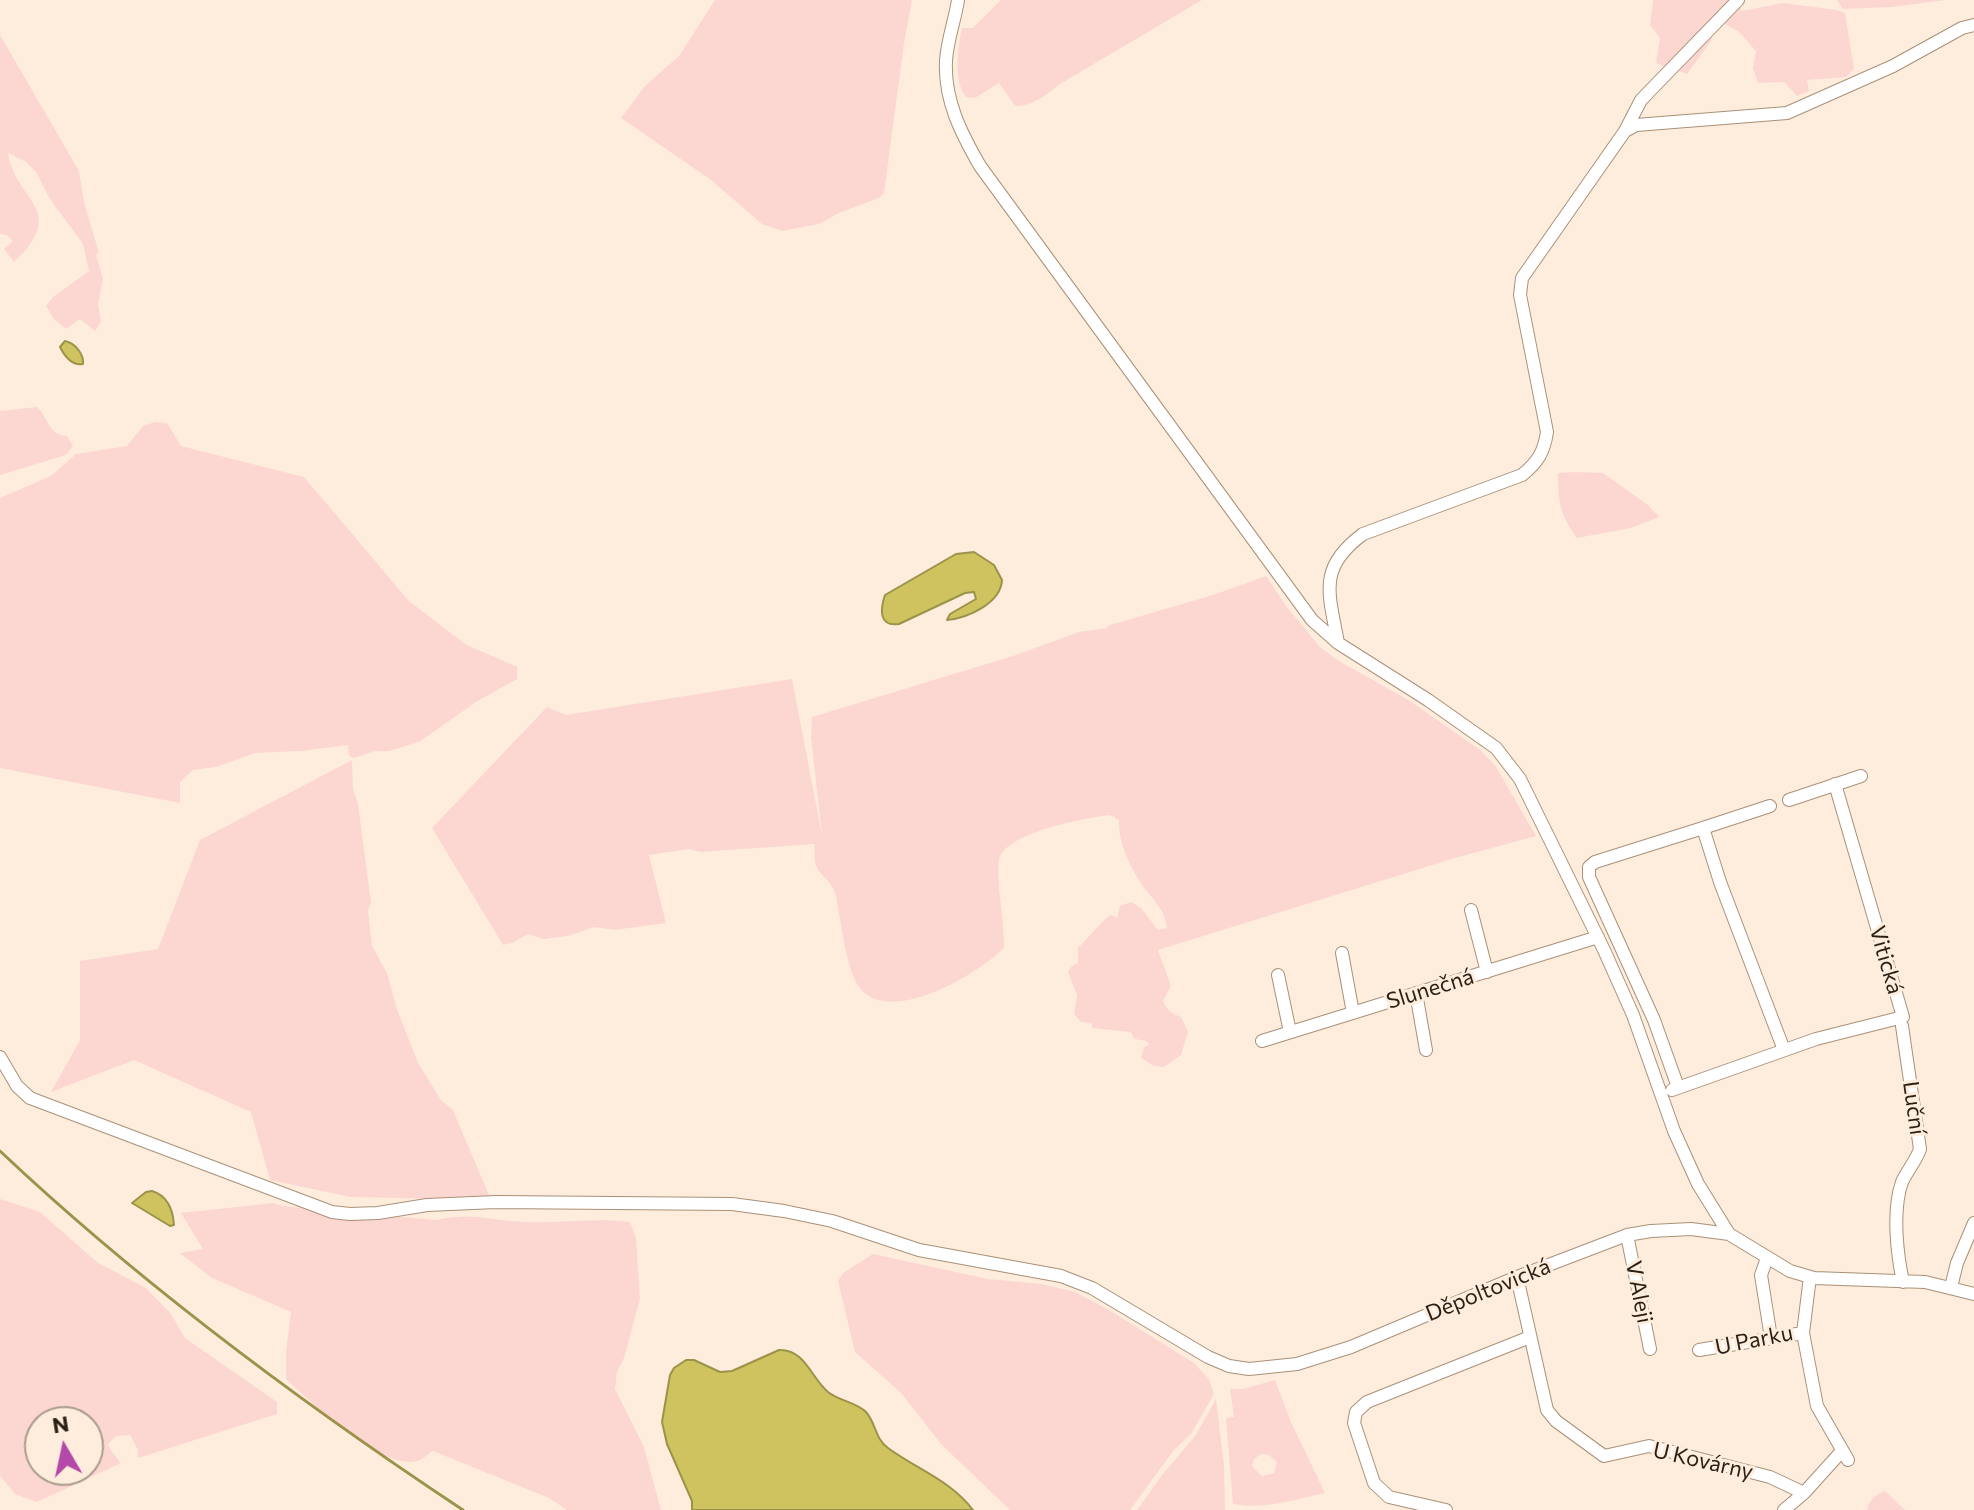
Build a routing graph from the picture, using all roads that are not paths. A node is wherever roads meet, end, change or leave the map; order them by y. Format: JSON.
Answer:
{"nodes":[{"id":1,"x":1738,"y":0,"type":"edge"},
{"id":2,"x":958,"y":2,"type":"edge"},
{"id":3,"x":1974,"y":25,"type":"edge"},
{"id":4,"x":1625,"y":131,"type":"junction"},
{"id":5,"x":1338,"y":643,"type":"junction"},
{"id":6,"x":1861,"y":776,"type":"dead end"},
{"id":7,"x":1835,"y":784,"type":"junction"},
{"id":8,"x":1789,"y":800,"type":"dead end"},
{"id":9,"x":1770,"y":806,"type":"dead end"},
{"id":10,"x":1703,"y":828,"type":"junction"},
{"id":11,"x":1471,"y":910,"type":"dead end"},
{"id":12,"x":1598,"y":937,"type":"junction"},
{"id":13,"x":1342,"y":953,"type":"dead end"},
{"id":14,"x":1487,"y":972,"type":"junction"},
{"id":15,"x":1278,"y":975,"type":"dead end"},
{"id":16,"x":1416,"y":993,"type":"junction"},
{"id":17,"x":1353,"y":1013,"type":"junction"},
{"id":18,"x":1902,"y":1026,"type":"dead end"},
{"id":19,"x":1290,"y":1032,"type":"junction"},
{"id":20,"x":1262,"y":1041,"type":"dead end"},
{"id":21,"x":1426,"y":1050,"type":"dead end"},
{"id":22,"x":1784,"y":1050,"type":"junction"},
{"id":23,"x":0,"y":1057,"type":"edge"},
{"id":24,"x":1678,"y":1087,"type":"junction"},
{"id":25,"x":1662,"y":1095,"type":"junction"},
{"id":26,"x":1974,"y":1223,"type":"edge"},
{"id":27,"x":1729,"y":1234,"type":"junction"},
{"id":28,"x":1627,"y":1235,"type":"junction"},
{"id":29,"x":1767,"y":1258,"type":"junction"},
{"id":30,"x":1517,"y":1277,"type":"junction"},
{"id":31,"x":1810,"y":1277,"type":"junction"},
{"id":32,"x":1903,"y":1282,"type":"junction"},
{"id":33,"x":1951,"y":1287,"type":"junction"},
{"id":34,"x":1974,"y":1294,"type":"edge"},
{"id":35,"x":1803,"y":1333,"type":"junction"},
{"id":36,"x":1530,"y":1337,"type":"junction"},
{"id":37,"x":1771,"y":1338,"type":"junction"},
{"id":38,"x":1650,"y":1349,"type":"dead end"},
{"id":39,"x":1699,"y":1350,"type":"dead end"},
{"id":40,"x":1804,"y":1493,"type":"junction"},
{"id":41,"x":1446,"y":1510,"type":"edge"},
{"id":42,"x":1784,"y":1510,"type":"edge"}],
"edges":[{"from":1,"to":4,"type":"street"},
{"from":2,"to":5,"type":"street","name":"Děpoltovická"},
{"from":3,"to":4,"type":"street"},
{"from":4,"to":5,"type":"street"},
{"from":5,"to":12,"type":"street","name":"Děpoltovická"},
{"from":6,"to":7,"type":"street"},
{"from":7,"to":8,"type":"street"},
{"from":7,"to":22,"type":"street","name":"Vitická"},
{"from":9,"to":10,"type":"street"},
{"from":10,"to":22,"type":"street"},
{"from":10,"to":24,"type":"street"},
{"from":11,"to":14,"type":"street"},
{"from":12,"to":14,"type":"street","name":"Slunečná"},
{"from":12,"to":25,"type":"street","name":"Děpoltovická"},
{"from":13,"to":17,"type":"street"},
{"from":14,"to":16,"type":"street","name":"Slunečná"},
{"from":15,"to":19,"type":"street"},
{"from":16,"to":17,"type":"street","name":"Slunečná"},
{"from":16,"to":21,"type":"street"},
{"from":17,"to":19,"type":"street","name":"Slunečná"},
{"from":18,"to":32,"type":"street","name":"Luční"},
{"from":19,"to":20,"type":"street","name":"Slunečná"},
{"from":22,"to":24,"type":"street","name":"Vitická"},
{"from":23,"to":30,"type":"street","name":"Děpoltovická"},
{"from":24,"to":25,"type":"street","name":"Vitická"},
{"from":25,"to":27,"type":"street","name":"Děpoltovická"},
{"from":26,"to":33,"type":"street"},
{"from":27,"to":28,"type":"street","name":"Děpoltovická"},
{"from":27,"to":29,"type":"street","name":"Děpoltovická"},
{"from":28,"to":30,"type":"street","name":"Děpoltovická"},
{"from":28,"to":38,"type":"street","name":"V Aleji"},
{"from":29,"to":31,"type":"street","name":"Děpoltovická"},
{"from":29,"to":37,"type":"street"},
{"from":30,"to":36,"type":"street","name":"U Kovárny"},
{"from":31,"to":32,"type":"street","name":"Děpoltovická"},
{"from":31,"to":35,"type":"street","name":"U Parku"},
{"from":32,"to":33,"type":"street","name":"Děpoltovická"},
{"from":33,"to":34,"type":"street","name":"Děpoltovická"},
{"from":35,"to":37,"type":"street","name":"U Parku"},
{"from":35,"to":40,"type":"street"},
{"from":36,"to":40,"type":"street","name":"U Kovárny"},
{"from":36,"to":41,"type":"street"},
{"from":37,"to":39,"type":"street","name":"U Parku"},
{"from":40,"to":42,"type":"street"}]}
